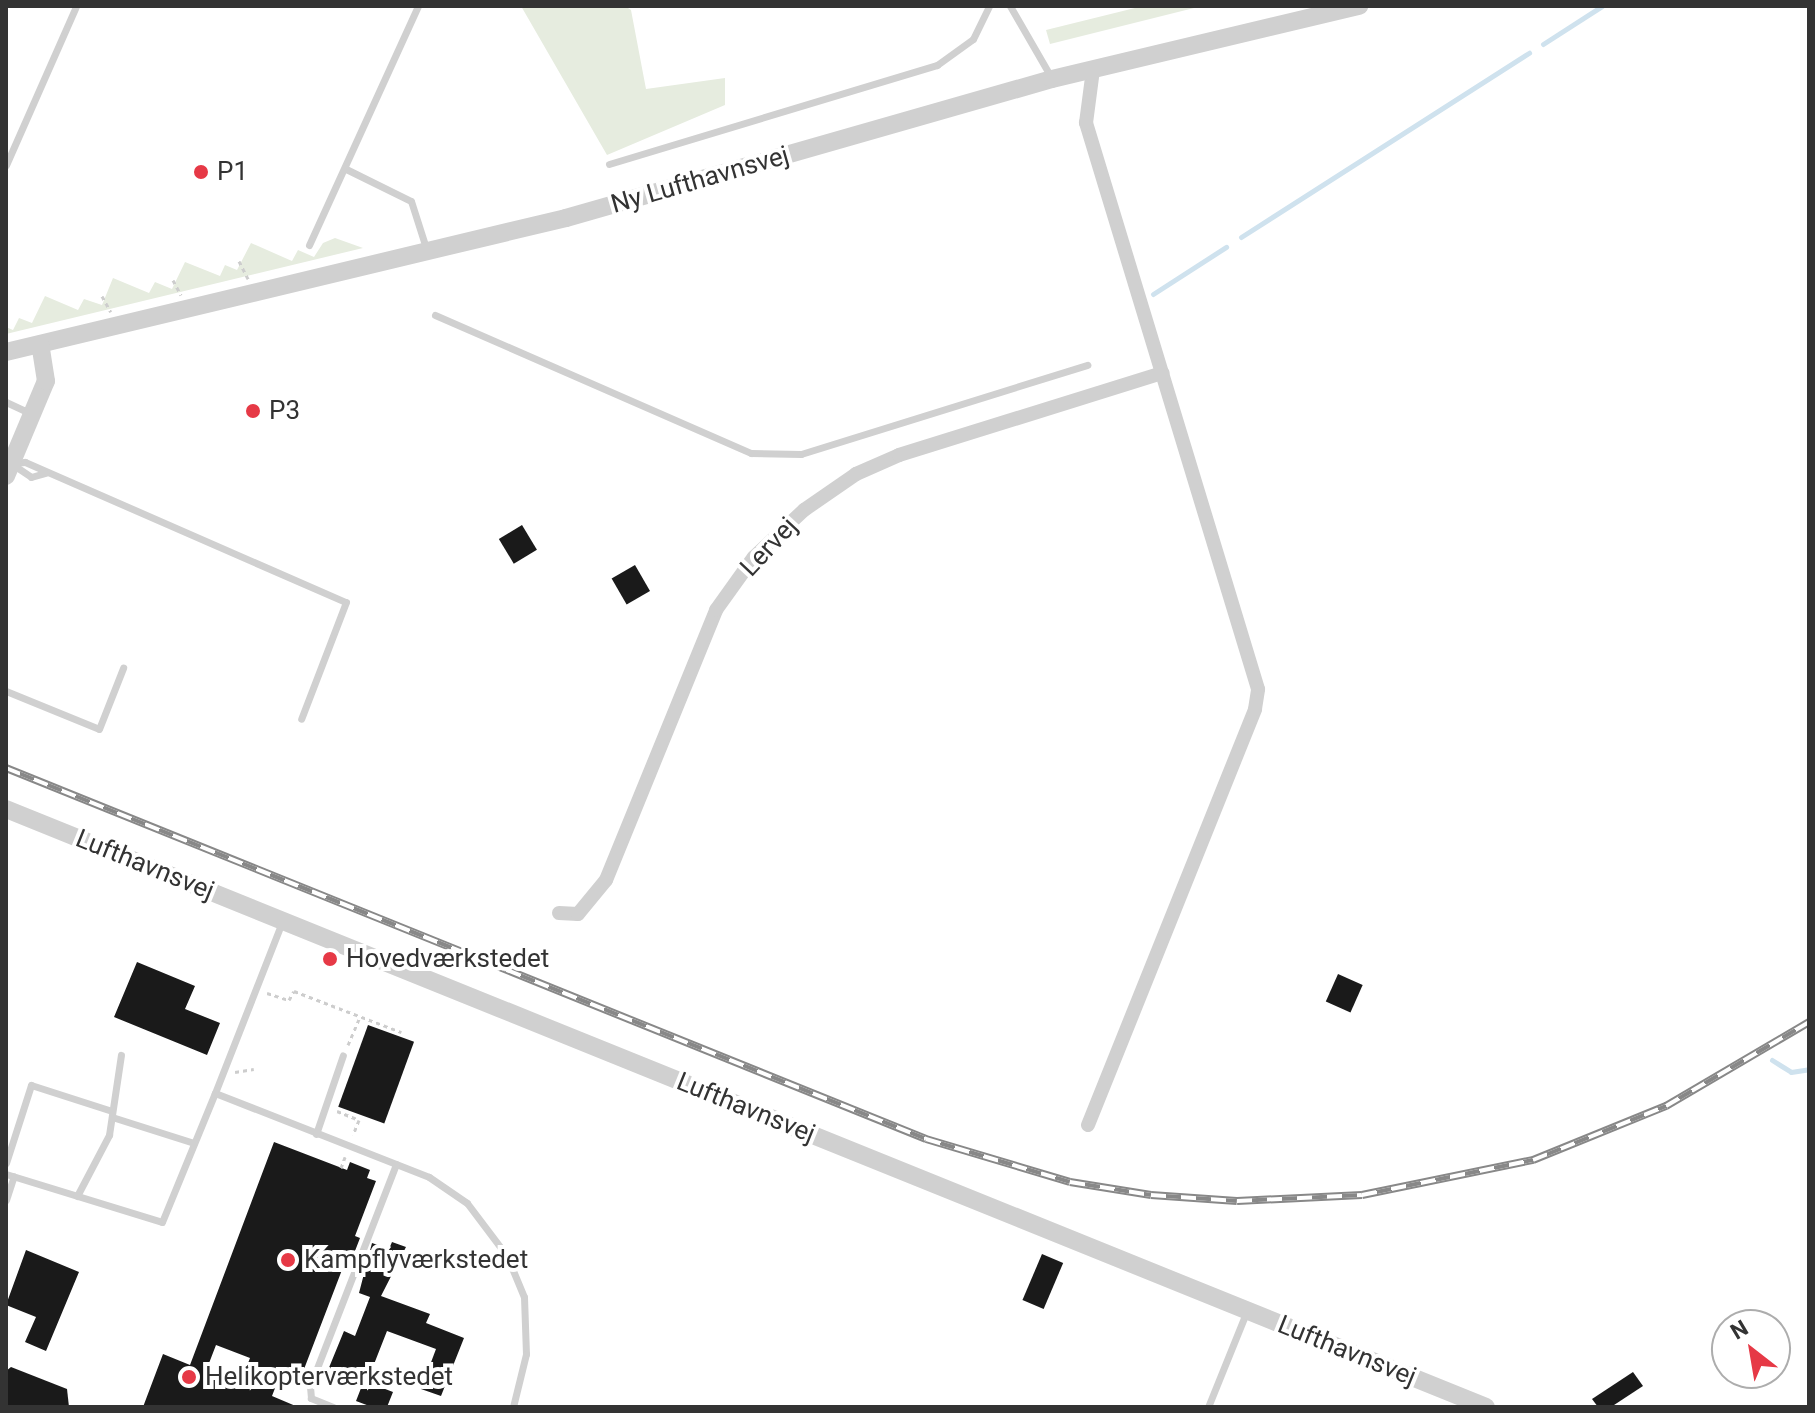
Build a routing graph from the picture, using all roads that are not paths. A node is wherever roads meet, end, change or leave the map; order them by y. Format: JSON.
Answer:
{"nodes":[{"id":1,"x":76,"y":6,"type":"edge"},
{"id":2,"x":418,"y":6,"type":"edge"},
{"id":3,"x":989,"y":6,"type":"edge"},
{"id":4,"x":1010,"y":6,"type":"edge"},
{"id":5,"x":1359,"y":6,"type":"edge"},
{"id":6,"x":1093,"y":70,"type":"junction"},
{"id":7,"x":1052,"y":79,"type":"junction"},
{"id":8,"x":609,"y":164,"type":"dead end"},
{"id":9,"x":6,"y":165,"type":"edge"},
{"id":10,"x":346,"y":169,"type":"junction"},
{"id":11,"x":309,"y":245,"type":"dead end"},
{"id":12,"x":427,"y":253,"type":"junction"},
{"id":13,"x":435,"y":315,"type":"dead end"},
{"id":14,"x":40,"y":344,"type":"junction"},
{"id":15,"x":6,"y":352,"type":"edge"},
{"id":16,"x":1087,"y":365,"type":"dead end"},
{"id":17,"x":1163,"y":373,"type":"junction"},
{"id":18,"x":6,"y":402,"type":"edge"},
{"id":19,"x":34,"y":415,"type":"junction"},
{"id":20,"x":9,"y":469,"type":"edge"},
{"id":21,"x":123,"y":668,"type":"dead end"},
{"id":22,"x":6,"y":691,"type":"edge"},
{"id":23,"x":301,"y":719,"type":"dead end"},
{"id":24,"x":6,"y":809,"type":"edge"},
{"id":25,"x":559,"y":913,"type":"dead end"},
{"id":26,"x":283,"y":921,"type":"junction"},
{"id":27,"x":121,"y":1055,"type":"dead end"},
{"id":28,"x":343,"y":1055,"type":"road end"},
{"id":29,"x":215,"y":1093,"type":"junction"},
{"id":30,"x":112,"y":1114,"type":"junction"},
{"id":31,"x":1088,"y":1125,"type":"dead end"},
{"id":32,"x":316,"y":1134,"type":"junction"},
{"id":33,"x":194,"y":1143,"type":"junction"},
{"id":34,"x":6,"y":1163,"type":"edge"},
{"id":35,"x":396,"y":1164,"type":"junction"},
{"id":36,"x":10,"y":1175,"type":"edge"},
{"id":37,"x":77,"y":1196,"type":"junction"},
{"id":38,"x":6,"y":1200,"type":"edge"},
{"id":39,"x":1247,"y":1311,"type":"junction"},
{"id":40,"x":333,"y":1407,"type":"edge"},
{"id":41,"x":513,"y":1407,"type":"edge"},
{"id":42,"x":1208,"y":1407,"type":"edge"},
{"id":43,"x":1486,"y":1407,"type":"edge"}],
"edges":[{"from":1,"to":9,"type":"lane"},
{"from":2,"to":10,"type":"lane"},
{"from":3,"to":8,"type":"lane"},
{"from":4,"to":7,"type":"lane"},
{"from":5,"to":6,"type":"street","name":"Ny Lufthavnsvej"},
{"from":6,"to":7,"type":"street","name":"Ny Lufthavnsvej"},
{"from":6,"to":17,"type":"street"},
{"from":7,"to":12,"type":"street","name":"Ny Lufthavnsvej"},
{"from":10,"to":11,"type":"lane"},
{"from":10,"to":12,"type":"lane"},
{"from":12,"to":14,"type":"street","name":"Ny Lufthavnsvej"},
{"from":13,"to":16,"type":"lane"},
{"from":14,"to":15,"type":"street","name":"Ny Lufthavnsvej"},
{"from":14,"to":19,"type":"street"},
{"from":17,"to":25,"type":"street","name":"Lervej"},
{"from":17,"to":31,"type":"street"},
{"from":18,"to":19,"type":"lane"},
{"from":19,"to":20,"type":"street"},
{"from":20,"to":23,"type":"lane"},
{"from":21,"to":22,"type":"lane"},
{"from":24,"to":26,"type":"street","name":"Lufthavnsvej"},
{"from":26,"to":29,"type":"lane"},
{"from":26,"to":39,"type":"street","name":"Lufthavnsvej"},
{"from":27,"to":30,"type":"lane"},
{"from":28,"to":32,"type":"lane"},
{"from":29,"to":32,"type":"lane"},
{"from":29,"to":33,"type":"lane"},
{"from":30,"to":33,"type":"lane"},
{"from":30,"to":34,"type":"lane"},
{"from":30,"to":37,"type":"lane"},
{"from":32,"to":35,"type":"lane"},
{"from":33,"to":37,"type":"lane"},
{"from":35,"to":40,"type":"lane"},
{"from":35,"to":41,"type":"lane"},
{"from":36,"to":37,"type":"lane"},
{"from":36,"to":38,"type":"lane"},
{"from":39,"to":42,"type":"lane"},
{"from":39,"to":43,"type":"street","name":"Lufthavnsvej"}]}
